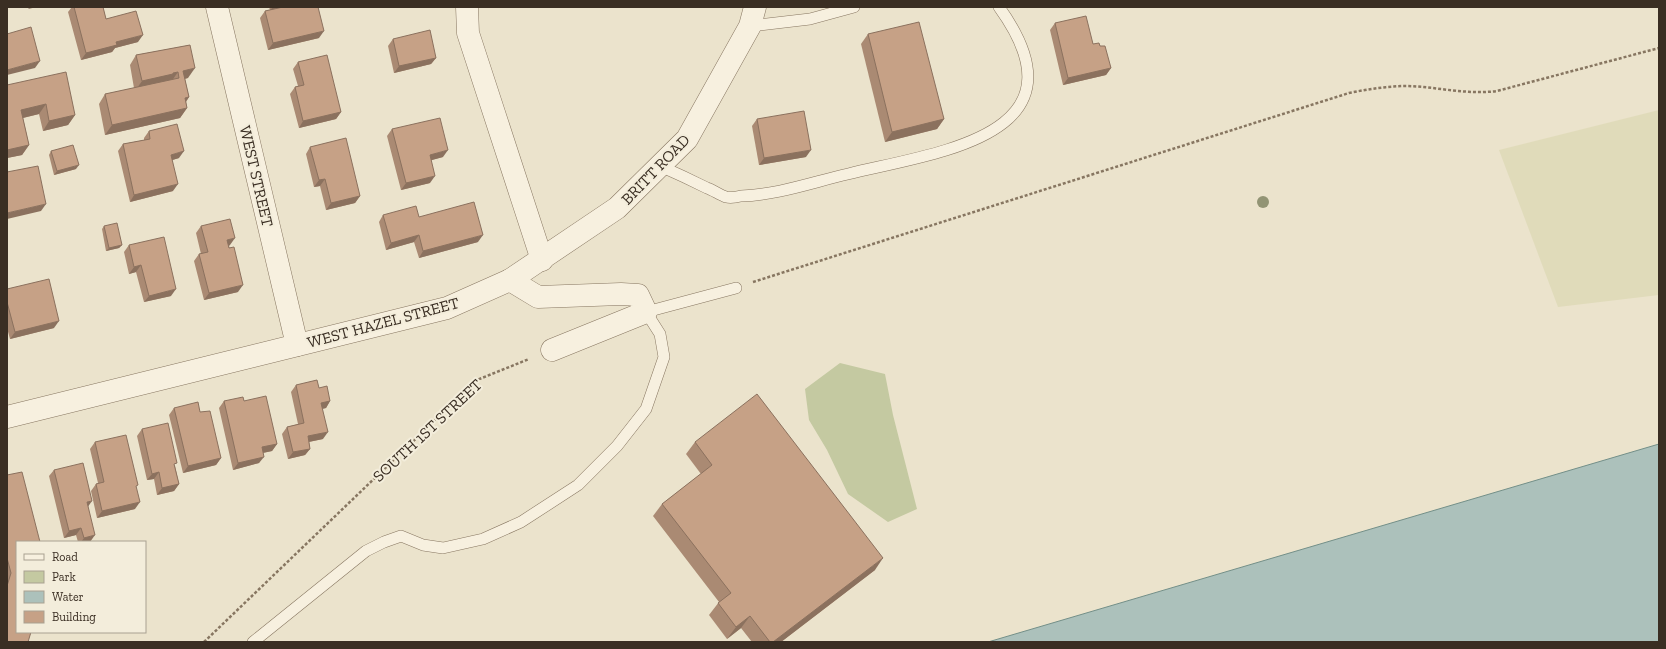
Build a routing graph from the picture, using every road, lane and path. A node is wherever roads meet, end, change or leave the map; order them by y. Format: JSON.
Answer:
{"nodes":[{"id":1,"x":217,"y":7,"type":"edge"},
{"id":2,"x":466,"y":7,"type":"edge"},
{"id":3,"x":854,"y":7,"type":"edge"},
{"id":4,"x":999,"y":7,"type":"edge"},
{"id":5,"x":752,"y":17,"type":"edge"},
{"id":6,"x":1659,"y":48,"type":"edge"},
{"id":7,"x":660,"y":166,"type":"junction"},
{"id":8,"x":542,"y":260,"type":"junction"},
{"id":9,"x":510,"y":280,"type":"junction"},
{"id":10,"x":736,"y":288,"type":"joint"},
{"id":11,"x":646,"y":312,"type":"junction"},
{"id":12,"x":297,"y":345,"type":"junction"},
{"id":13,"x":552,"y":350,"type":"joint"},
{"id":14,"x":7,"y":417,"type":"edge"},
{"id":15,"x":204,"y":642,"type":"edge"},
{"id":16,"x":253,"y":642,"type":"edge"}],
"edges":[{"from":1,"to":12,"type":"street","name":"WEST STREET"},
{"from":2,"to":8,"type":"street"},
{"from":3,"to":5,"type":"lane"},
{"from":4,"to":7,"type":"lane"},
{"from":5,"to":7,"type":"street","name":"BRITT ROAD"},
{"from":6,"to":10,"type":"path"},
{"from":7,"to":8,"type":"street","name":"BRITT ROAD"},
{"from":8,"to":9,"type":"street","name":"WEST HAZEL STREET"},
{"from":9,"to":11,"type":"street"},
{"from":9,"to":12,"type":"street","name":"WEST HAZEL STREET"},
{"from":10,"to":11,"type":"lane"},
{"from":11,"to":13,"type":"street"},
{"from":11,"to":16,"type":"lane"},
{"from":12,"to":14,"type":"street","name":"WEST HAZEL STREET"},
{"from":13,"to":15,"type":"path","name":"SOUTH 1ST STREET"}]}
